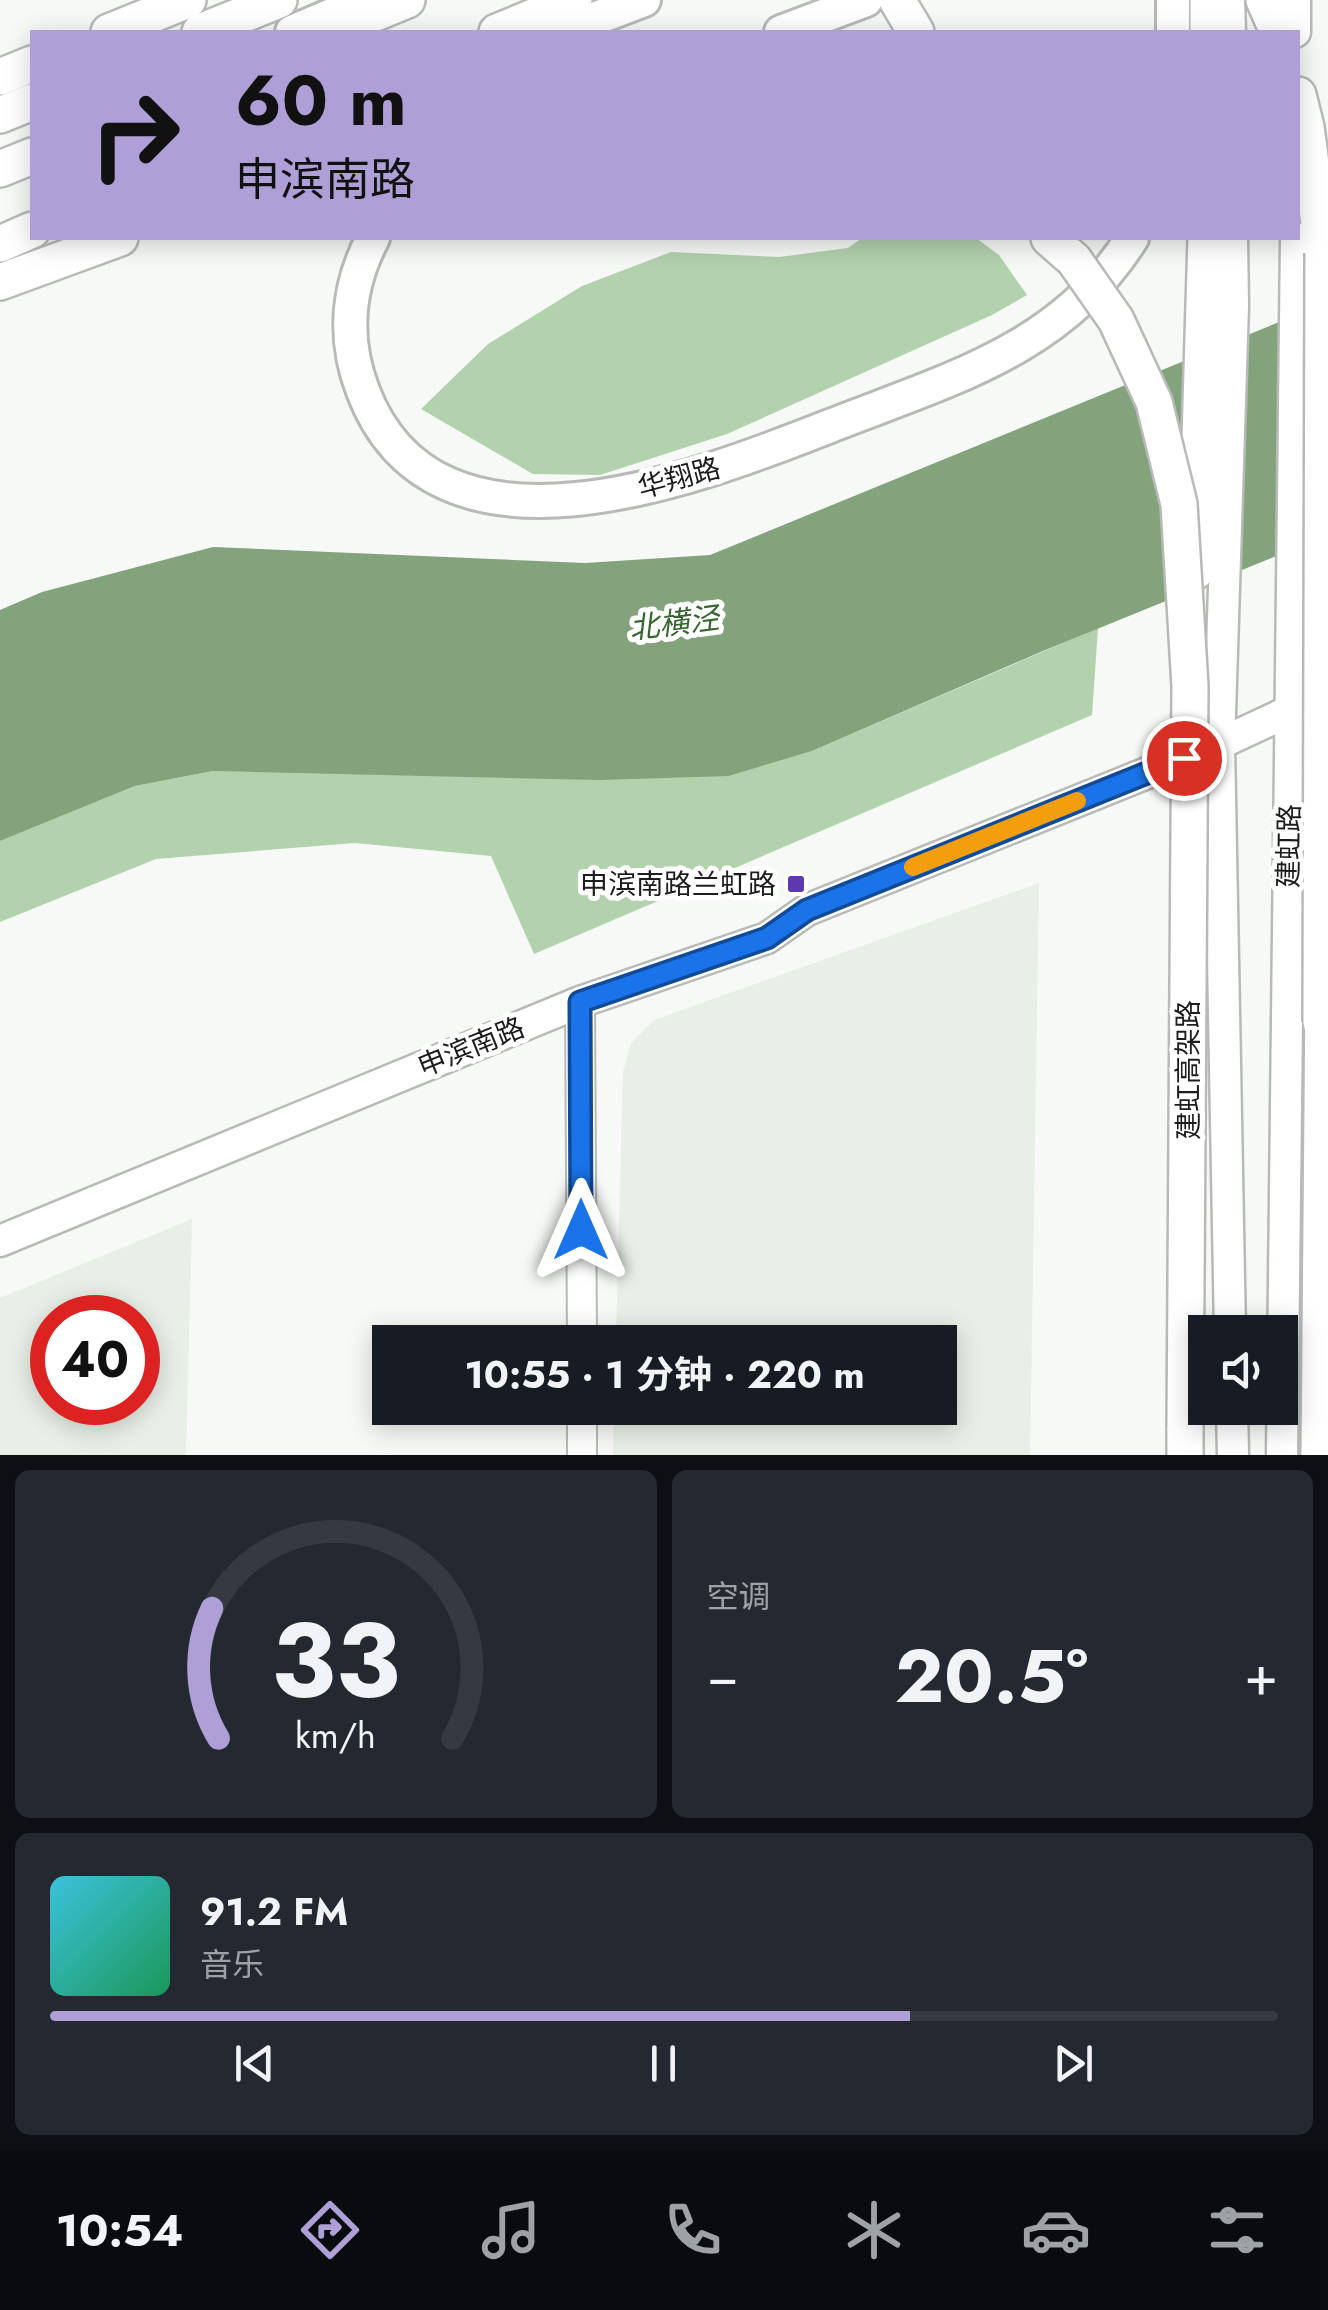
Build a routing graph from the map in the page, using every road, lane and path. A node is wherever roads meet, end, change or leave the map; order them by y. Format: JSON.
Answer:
{"nodes":[{"id":1,"x":279,"y":0,"type":"edge"},
{"id":2,"x":366,"y":0,"type":"edge"},
{"id":3,"x":408,"y":0,"type":"edge"},
{"id":4,"x":574,"y":0,"type":"edge"},
{"id":5,"x":644,"y":0,"type":"edge"},
{"id":6,"x":866,"y":0,"type":"edge"},
{"id":7,"x":897,"y":0,"type":"edge"},
{"id":8,"x":1173,"y":0,"type":"edge"},
{"id":9,"x":1208,"y":0,"type":"edge"},
{"id":10,"x":1229,"y":0,"type":"edge"},
{"id":11,"x":1264,"y":0,"type":"edge"},
{"id":12,"x":1294,"y":0,"type":"edge"},
{"id":13,"x":175,"y":6,"type":"edge"},
{"id":14,"x":114,"y":30,"type":"edge"},
{"id":15,"x":205,"y":30,"type":"edge"},
{"id":16,"x":297,"y":30,"type":"edge"},
{"id":17,"x":334,"y":30,"type":"edge"},
{"id":18,"x":503,"y":30,"type":"edge"},
{"id":19,"x":565,"y":30,"type":"edge"},
{"id":20,"x":785,"y":30,"type":"edge"},
{"id":21,"x":915,"y":30,"type":"edge"},
{"id":22,"x":1172,"y":30,"type":"edge"},
{"id":23,"x":1208,"y":30,"type":"edge"},
{"id":24,"x":1230,"y":30,"type":"edge"},
{"id":25,"x":1277,"y":30,"type":"edge"},
{"id":26,"x":1295,"y":30,"type":"edge"},
{"id":27,"x":30,"y":65,"type":"edge"},
{"id":28,"x":0,"y":78,"type":"edge"},
{"id":29,"x":30,"y":103,"type":"edge"},
{"id":30,"x":1300,"y":104,"type":"edge"},
{"id":31,"x":0,"y":115,"type":"edge"},
{"id":32,"x":30,"y":148,"type":"edge"},
{"id":33,"x":30,"y":157,"type":"edge"},
{"id":34,"x":0,"y":161,"type":"edge"},
{"id":35,"x":0,"y":169,"type":"edge"},
{"id":36,"x":1328,"y":204,"type":"edge"},
{"id":37,"x":30,"y":231,"type":"edge"},
{"id":38,"x":44,"y":240,"type":"edge"},
{"id":39,"x":115,"y":240,"type":"edge"},
{"id":40,"x":372,"y":240,"type":"edge"},
{"id":41,"x":1131,"y":240,"type":"edge"},
{"id":42,"x":1206,"y":240,"type":"edge"},
{"id":43,"x":1232,"y":240,"type":"edge"},
{"id":44,"x":0,"y":244,"type":"edge"},
{"id":45,"x":1060,"y":245,"type":"edge"},
{"id":46,"x":1305,"y":254,"type":"edge"},
{"id":47,"x":0,"y":257,"type":"edge"},
{"id":48,"x":0,"y":282,"type":"edge"},
{"id":49,"x":1190,"y":686,"type":"junction"},
{"id":50,"x":1328,"y":693,"type":"edge"},
{"id":51,"x":1290,"y":709,"type":"junction"},
{"id":52,"x":1219,"y":744,"type":"junction"},
{"id":53,"x":1328,"y":922,"type":"edge"},
{"id":54,"x":580,"y":1002,"type":"junction"},
{"id":55,"x":1321,"y":1022,"type":"junction"},
{"id":56,"x":0,"y":1241,"type":"edge"},
{"id":57,"x":1230,"y":1315,"type":"edge"},
{"id":58,"x":582,"y":1325,"type":"edge"},
{"id":59,"x":582,"y":1425,"type":"edge"},
{"id":60,"x":1232,"y":1425,"type":"edge"},
{"id":61,"x":582,"y":1455,"type":"edge"},
{"id":62,"x":1185,"y":1455,"type":"edge"},
{"id":63,"x":1233,"y":1455,"type":"edge"},
{"id":64,"x":1282,"y":1455,"type":"edge"},
{"id":65,"x":1319,"y":1455,"type":"edge"}],
"edges":[{"from":1,"to":15,"type":"highway"},
{"from":2,"to":16,"type":"main road"},
{"from":3,"to":17,"type":"highway"},
{"from":4,"to":18,"type":"highway"},
{"from":5,"to":19,"type":"main road"},
{"from":6,"to":20,"type":"main road"},
{"from":7,"to":21,"type":"highway"},
{"from":8,"to":22,"type":"main road"},
{"from":9,"to":23,"type":"highway"},
{"from":10,"to":24,"type":"main road"},
{"from":11,"to":25,"type":"highway"},
{"from":12,"to":26,"type":"main road"},
{"from":13,"to":14,"type":"highway"},
{"from":27,"to":28,"type":"highway"},
{"from":29,"to":31,"type":"highway"},
{"from":30,"to":46,"type":"highway"},
{"from":32,"to":34,"type":"main road"},
{"from":33,"to":35,"type":"highway"},
{"from":36,"to":46,"type":"highway"},
{"from":37,"to":44,"type":"highway"},
{"from":38,"to":47,"type":"main road"},
{"from":39,"to":48,"type":"highway"},
{"from":40,"to":41,"type":"main road","name":"华翔路"},
{"from":42,"to":49,"type":"highway","bridge":true},
{"from":43,"to":52,"type":"main road"},
{"from":45,"to":49,"type":"highway","bridge":true},
{"from":46,"to":51,"type":"main road","name":"建虹路"},
{"from":46,"to":55,"type":"highway","bridge":true},
{"from":49,"to":62,"type":"highway","name":"建虹高架路","bridge":true},
{"from":50,"to":51,"type":"main road","name":"申滨南路"},
{"from":51,"to":52,"type":"main road","name":"申滨南路"},
{"from":51,"to":64,"type":"main road","name":"建虹路"},
{"from":52,"to":54,"type":"main road","name":"申滨南路"},
{"from":52,"to":57,"type":"main road"},
{"from":53,"to":55,"type":"highway","bridge":true},
{"from":54,"to":56,"type":"main road","name":"申滨南路"},
{"from":54,"to":58,"type":"street"},
{"from":55,"to":65,"type":"highway"},
{"from":59,"to":61,"type":"street"},
{"from":60,"to":63,"type":"main road"}]}
